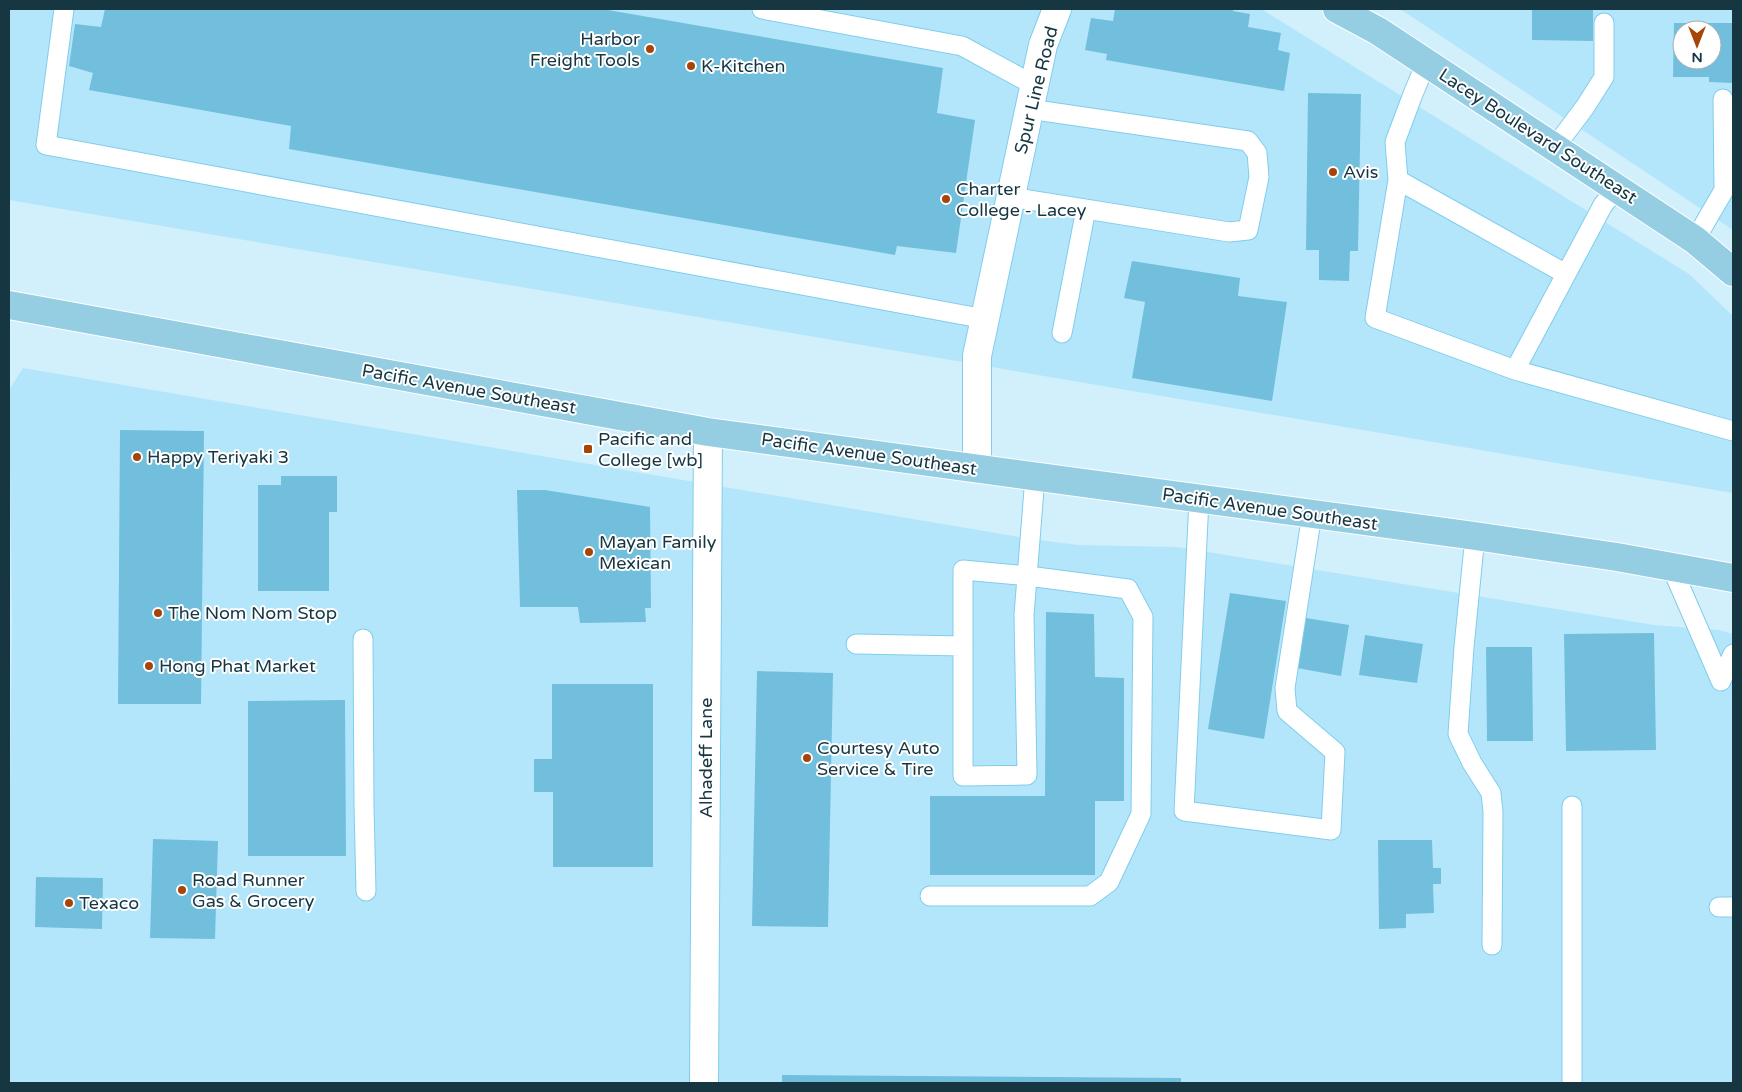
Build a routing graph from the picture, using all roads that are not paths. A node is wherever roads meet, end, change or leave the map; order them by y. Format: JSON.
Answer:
{"nodes":[{"id":1,"x":64,"y":9,"type":"edge"},
{"id":2,"x":762,"y":9,"type":"edge"},
{"id":3,"x":1057,"y":9,"type":"edge"},
{"id":4,"x":1338,"y":9,"type":"edge"},
{"id":5,"x":1604,"y":22,"type":"dead end"},
{"id":6,"x":1426,"y":63,"type":"junction"},
{"id":7,"x":1032,"y":97,"type":"junction"},
{"id":8,"x":1724,"y":99,"type":"dead end"},
{"id":9,"x":1555,"y":147,"type":"junction"},
{"id":10,"x":1398,"y":180,"type":"junction"},
{"id":11,"x":1616,"y":188,"type":"junction"},
{"id":12,"x":1010,"y":197,"type":"junction"},
{"id":13,"x":1086,"y":209,"type":"junction"},
{"id":14,"x":1695,"y":240,"type":"junction"},
{"id":15,"x":1733,"y":272,"type":"edge"},
{"id":16,"x":1566,"y":274,"type":"junction"},
{"id":17,"x":9,"y":305,"type":"edge"},
{"id":18,"x":985,"y":319,"type":"junction"},
{"id":19,"x":1062,"y":333,"type":"dead end"},
{"id":20,"x":1515,"y":370,"type":"junction"},
{"id":21,"x":1733,"y":431,"type":"edge"},
{"id":22,"x":708,"y":432,"type":"junction"},
{"id":23,"x":976,"y":468,"type":"junction"},
{"id":24,"x":1035,"y":477,"type":"junction"},
{"id":25,"x":1200,"y":499,"type":"junction"},
{"id":26,"x":1312,"y":514,"type":"junction"},
{"id":27,"x":1475,"y":536,"type":"junction"},
{"id":28,"x":1672,"y":566,"type":"junction"},
{"id":29,"x":1028,"y":576,"type":"junction"},
{"id":30,"x":1733,"y":578,"type":"edge"},
{"id":31,"x":364,"y":639,"type":"dead end"},
{"id":32,"x":856,"y":644,"type":"dead end"},
{"id":33,"x":963,"y":646,"type":"junction"},
{"id":34,"x":1733,"y":654,"type":"edge"},
{"id":35,"x":1572,"y":806,"type":"dead end"},
{"id":36,"x":366,"y":891,"type":"dead end"},
{"id":37,"x":930,"y":896,"type":"dead end"},
{"id":38,"x":1492,"y":945,"type":"dead end"},
{"id":39,"x":704,"y":1083,"type":"edge"},
{"id":40,"x":1572,"y":1083,"type":"edge"}],
"edges":[{"from":1,"to":18,"type":"lane"},
{"from":2,"to":7,"type":"lane"},
{"from":3,"to":7,"type":"street","name":"Spur Line Road"},
{"from":4,"to":6,"type":"main road","name":"Lacey Boulevard Southeast"},
{"from":5,"to":9,"type":"lane"},
{"from":6,"to":9,"type":"main road","name":"Lacey Boulevard Southeast"},
{"from":6,"to":10,"type":"lane"},
{"from":7,"to":12,"type":"street","name":"Spur Line Road"},
{"from":7,"to":13,"type":"lane"},
{"from":8,"to":14,"type":"lane"},
{"from":9,"to":11,"type":"main road","name":"Lacey Boulevard Southeast"},
{"from":10,"to":16,"type":"lane"},
{"from":10,"to":20,"type":"lane"},
{"from":11,"to":14,"type":"main road","name":"Lacey Boulevard Southeast"},
{"from":11,"to":16,"type":"lane"},
{"from":12,"to":13,"type":"lane"},
{"from":12,"to":18,"type":"street","name":"Spur Line Road"},
{"from":13,"to":19,"type":"lane"},
{"from":14,"to":15,"type":"main road","name":"Lacey Boulevard Southeast"},
{"from":16,"to":20,"type":"lane"},
{"from":17,"to":22,"type":"main road","name":"Pacific Avenue Southeast"},
{"from":18,"to":23,"type":"street","name":"Spur Line Road"},
{"from":20,"to":21,"type":"lane"},
{"from":22,"to":23,"type":"main road","name":"Pacific Avenue Southeast"},
{"from":22,"to":39,"type":"street","name":"Alhadeff Lane"},
{"from":23,"to":24,"type":"main road","name":"Pacific Avenue Southeast"},
{"from":24,"to":25,"type":"main road","name":"Pacific Avenue Southeast"},
{"from":24,"to":29,"type":"lane"},
{"from":25,"to":26,"type":"main road","name":"Pacific Avenue Southeast"},
{"from":25,"to":26,"type":"lane"},
{"from":26,"to":27,"type":"main road","name":"Pacific Avenue Southeast"},
{"from":27,"to":28,"type":"main road","name":"Pacific Avenue Southeast"},
{"from":27,"to":38,"type":"lane"},
{"from":28,"to":30,"type":"main road","name":"Pacific Avenue Southeast"},
{"from":28,"to":34,"type":"lane"},
{"from":29,"to":33,"type":"lane"},
{"from":29,"to":33,"type":"lane"},
{"from":29,"to":37,"type":"lane"},
{"from":31,"to":36,"type":"lane"},
{"from":32,"to":33,"type":"lane"},
{"from":35,"to":40,"type":"lane"}]}
